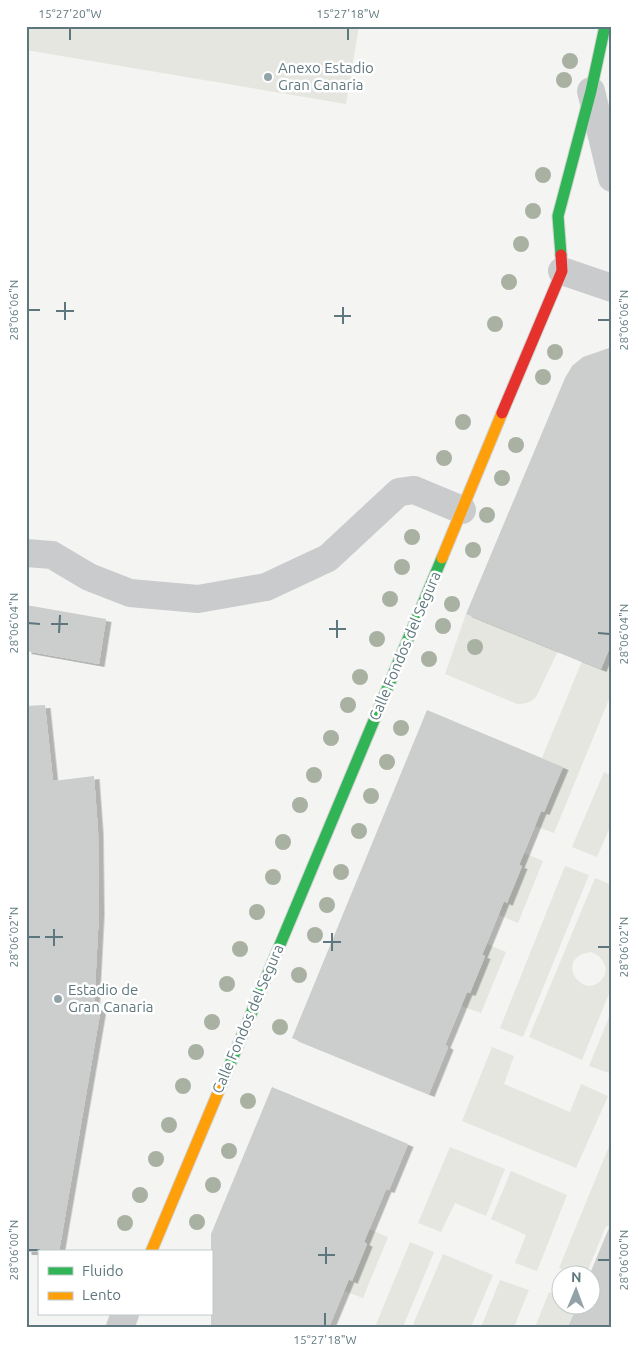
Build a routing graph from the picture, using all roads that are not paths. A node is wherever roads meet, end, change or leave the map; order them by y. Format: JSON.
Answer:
{"nodes":[{"id":1,"x":605,"y":26,"type":"edge"},
{"id":2,"x":591,"y":91,"type":"junction"},
{"id":3,"x":612,"y":178,"type":"edge"},
{"id":4,"x":562,"y":271,"type":"junction"},
{"id":5,"x":612,"y":288,"type":"edge"},
{"id":6,"x":462,"y":510,"type":"junction"},
{"id":7,"x":26,"y":552,"type":"edge"},
{"id":8,"x":152,"y":1250,"type":"edge"}],
"edges":[{"from":1,"to":2,"type":"street","name":"Calle Fondos del Segura"},
{"from":2,"to":3,"type":"street"},
{"from":2,"to":4,"type":"street","name":"Calle Fondos del Segura"},
{"from":4,"to":5,"type":"street"},
{"from":4,"to":6,"type":"street","name":"Calle Fondos del Segura"},
{"from":6,"to":7,"type":"street"},
{"from":6,"to":8,"type":"street","name":"Calle Fondos del Segura"}]}
